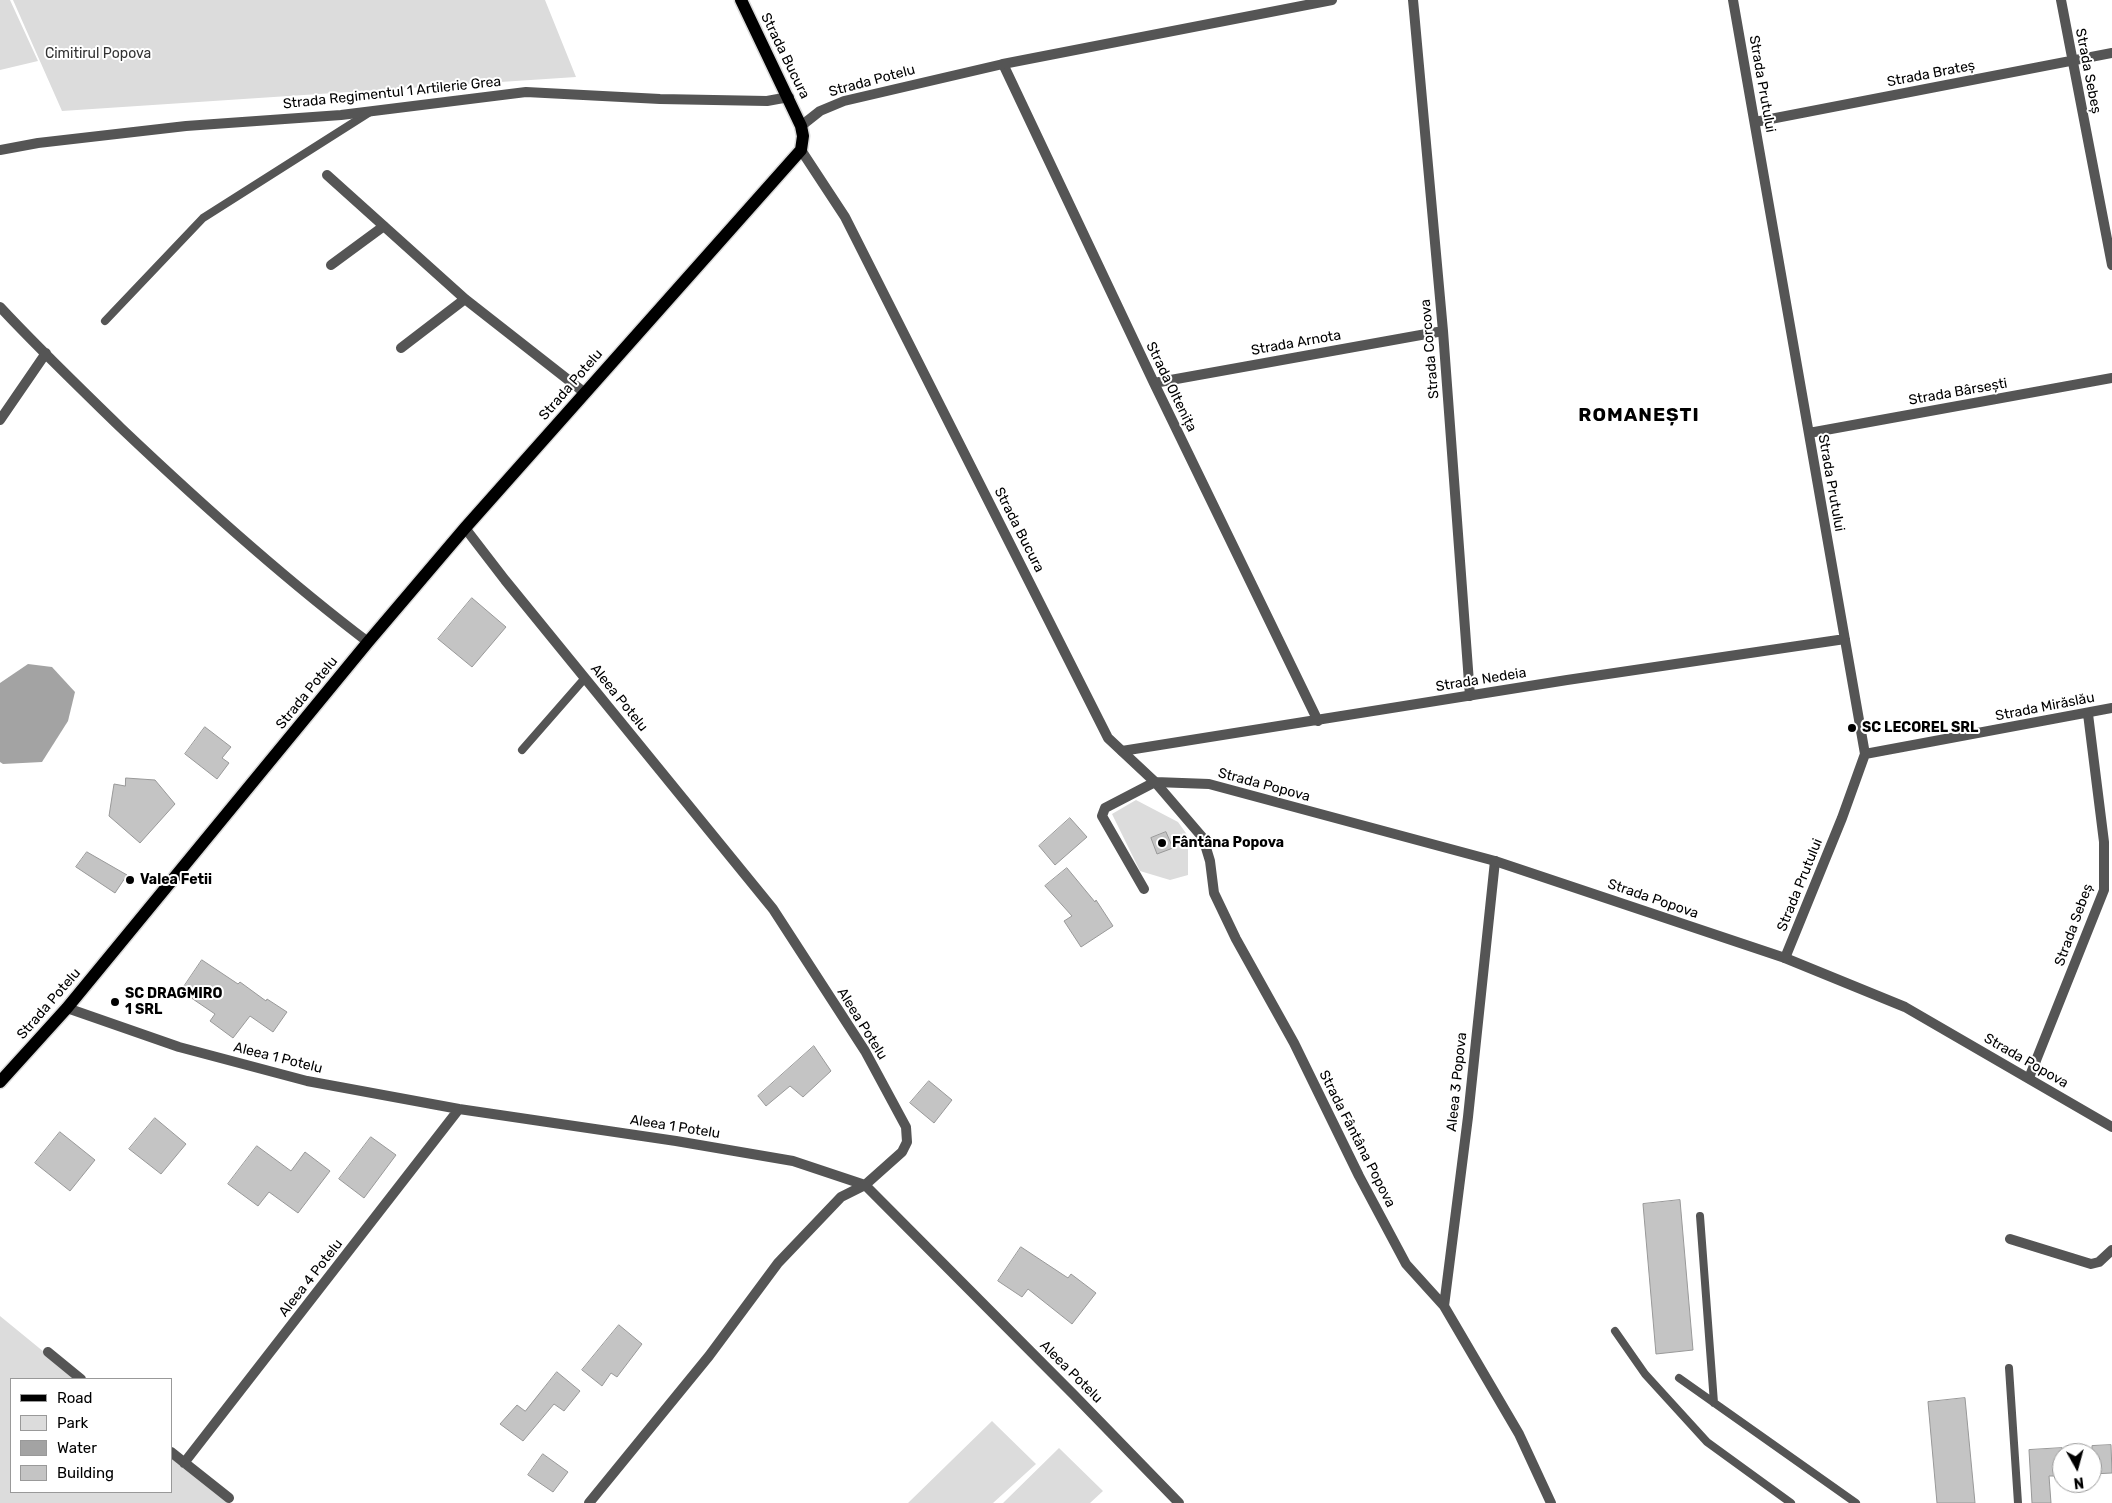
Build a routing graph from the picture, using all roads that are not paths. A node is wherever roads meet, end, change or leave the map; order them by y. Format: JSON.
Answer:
{"nodes":[{"id":1,"x":741,"y":0,"type":"edge"},
{"id":2,"x":1332,"y":0,"type":"edge"},
{"id":3,"x":1413,"y":0,"type":"edge"},
{"id":4,"x":1733,"y":0,"type":"edge"},
{"id":5,"x":2061,"y":0,"type":"edge"},
{"id":6,"x":2112,"y":53,"type":"edge"},
{"id":7,"x":2072,"y":61,"type":"junction"},
{"id":8,"x":1003,"y":64,"type":"junction"},
{"id":9,"x":789,"y":97,"type":"junction"},
{"id":10,"x":372,"y":111,"type":"junction"},
{"id":11,"x":1755,"y":122,"type":"junction"},
{"id":12,"x":801,"y":126,"type":"junction"},
{"id":13,"x":0,"y":150,"type":"edge"},
{"id":14,"x":801,"y":150,"type":"junction"},
{"id":15,"x":327,"y":175,"type":"dead end"},
{"id":16,"x":384,"y":226,"type":"junction"},
{"id":17,"x":331,"y":265,"type":"dead end"},
{"id":18,"x":2112,"y":265,"type":"edge"},
{"id":19,"x":465,"y":299,"type":"junction"},
{"id":20,"x":0,"y":307,"type":"edge"},
{"id":21,"x":105,"y":321,"type":"dead end"},
{"id":22,"x":1443,"y":331,"type":"junction"},
{"id":23,"x":401,"y":348,"type":"dead end"},
{"id":24,"x":46,"y":353,"type":"junction"},
{"id":25,"x":2112,"y":378,"type":"edge"},
{"id":26,"x":1154,"y":383,"type":"junction"},
{"id":27,"x":585,"y":393,"type":"junction"},
{"id":28,"x":0,"y":420,"type":"edge"},
{"id":29,"x":1808,"y":433,"type":"junction"},
{"id":30,"x":466,"y":528,"type":"junction"},
{"id":31,"x":1845,"y":639,"type":"junction"},
{"id":32,"x":368,"y":642,"type":"junction"},
{"id":33,"x":585,"y":678,"type":"junction"},
{"id":34,"x":1470,"y":696,"type":"junction"},
{"id":35,"x":2112,"y":708,"type":"edge"},
{"id":36,"x":2088,"y":714,"type":"junction"},
{"id":37,"x":1318,"y":721,"type":"junction"},
{"id":38,"x":522,"y":750,"type":"dead end"},
{"id":39,"x":1122,"y":751,"type":"junction"},
{"id":40,"x":1866,"y":754,"type":"junction"},
{"id":41,"x":1154,"y":782,"type":"junction"},
{"id":42,"x":1495,"y":861,"type":"junction"},
{"id":43,"x":1144,"y":889,"type":"dead end"},
{"id":44,"x":2108,"y":891,"type":"edge"},
{"id":45,"x":1785,"y":958,"type":"junction"},
{"id":46,"x":67,"y":1008,"type":"junction"},
{"id":47,"x":2029,"y":1078,"type":"junction"},
{"id":48,"x":0,"y":1082,"type":"edge"},
{"id":49,"x":459,"y":1110,"type":"junction"},
{"id":50,"x":2112,"y":1127,"type":"edge"},
{"id":51,"x":865,"y":1185,"type":"junction"},
{"id":52,"x":1700,"y":1216,"type":"dead end"},
{"id":53,"x":2010,"y":1239,"type":"dead end"},
{"id":54,"x":2112,"y":1250,"type":"edge"},
{"id":55,"x":1444,"y":1306,"type":"junction"},
{"id":56,"x":1615,"y":1331,"type":"dead end"},
{"id":57,"x":48,"y":1352,"type":"dead end"},
{"id":58,"x":2009,"y":1368,"type":"dead end"},
{"id":59,"x":80,"y":1378,"type":"edge"},
{"id":60,"x":1679,"y":1378,"type":"dead end"},
{"id":61,"x":1714,"y":1403,"type":"junction"},
{"id":62,"x":172,"y":1453,"type":"edge"},
{"id":63,"x":184,"y":1462,"type":"junction"},
{"id":64,"x":229,"y":1498,"type":"dead end"},
{"id":65,"x":588,"y":1503,"type":"edge"},
{"id":66,"x":1179,"y":1503,"type":"edge"},
{"id":67,"x":1551,"y":1503,"type":"edge"},
{"id":68,"x":1791,"y":1503,"type":"edge"},
{"id":69,"x":1856,"y":1503,"type":"edge"},
{"id":70,"x":2018,"y":1503,"type":"edge"}],
"edges":[{"from":1,"to":9,"type":"main road","name":"Strada Bucura"},
{"from":2,"to":8,"type":"street","name":"Strada Potelu"},
{"from":3,"to":22,"type":"street","name":"Strada Corcova"},
{"from":4,"to":11,"type":"street","name":"Strada Prutului"},
{"from":5,"to":7,"type":"street","name":"Strada Sebeș"},
{"from":6,"to":7,"type":"street","name":"Strada Brateș"},
{"from":7,"to":11,"type":"street","name":"Strada Brateș"},
{"from":7,"to":18,"type":"street","name":"Strada Sebeș"},
{"from":8,"to":12,"type":"street","name":"Strada Potelu"},
{"from":8,"to":26,"type":"street","name":"Strada Oltenița"},
{"from":9,"to":10,"type":"street","name":"Strada Regimentul 1 Artilerie Grea"},
{"from":9,"to":12,"type":"main road","name":"Strada Bucura"},
{"from":10,"to":13,"type":"street","name":"Strada Regimentul 1 Artilerie Grea"},
{"from":10,"to":21,"type":"lane"},
{"from":11,"to":29,"type":"street","name":"Strada Prutului"},
{"from":12,"to":14,"type":"main road"},
{"from":14,"to":27,"type":"main road","name":"Strada Potelu"},
{"from":14,"to":39,"type":"street","name":"Strada Bucura"},
{"from":15,"to":16,"type":"street"},
{"from":16,"to":17,"type":"street"},
{"from":16,"to":19,"type":"street"},
{"from":19,"to":23,"type":"street"},
{"from":19,"to":27,"type":"street"},
{"from":20,"to":24,"type":"street"},
{"from":22,"to":26,"type":"street","name":"Strada Arnota"},
{"from":22,"to":34,"type":"street","name":"Strada Corcova"},
{"from":24,"to":28,"type":"street"},
{"from":24,"to":32,"type":"street"},
{"from":25,"to":29,"type":"street","name":"Strada Bârsești"},
{"from":26,"to":37,"type":"street","name":"Strada Oltenița"},
{"from":27,"to":30,"type":"main road","name":"Strada Potelu"},
{"from":29,"to":31,"type":"street","name":"Strada Prutului"},
{"from":30,"to":32,"type":"main road","name":"Strada Potelu"},
{"from":30,"to":33,"type":"street","name":"Aleea Potelu"},
{"from":31,"to":34,"type":"street","name":"Strada Nedeia"},
{"from":31,"to":40,"type":"street","name":"Strada Prutului"},
{"from":32,"to":46,"type":"main road","name":"Strada Potelu"},
{"from":33,"to":38,"type":"lane"},
{"from":33,"to":51,"type":"street","name":"Aleea Potelu"},
{"from":34,"to":37,"type":"street","name":"Strada Nedeia"},
{"from":35,"to":36,"type":"street","name":"Strada Mirăslău"},
{"from":36,"to":40,"type":"street","name":"Strada Mirăslău"},
{"from":36,"to":44,"type":"street","name":"Strada Sebeș"},
{"from":37,"to":39,"type":"street","name":"Strada Nedeia"},
{"from":39,"to":41,"type":"street","name":"Strada Bucura"},
{"from":40,"to":45,"type":"street","name":"Strada Prutului"},
{"from":41,"to":42,"type":"street","name":"Strada Popova"},
{"from":41,"to":43,"type":"street"},
{"from":41,"to":55,"type":"street","name":"Strada Fântâna Popova"},
{"from":42,"to":45,"type":"street","name":"Strada Popova"},
{"from":42,"to":55,"type":"street","name":"Aleea 3 Popova"},
{"from":44,"to":47,"type":"street","name":"Strada Sebeș"},
{"from":45,"to":47,"type":"street","name":"Strada Popova"},
{"from":46,"to":48,"type":"main road","name":"Strada Potelu"},
{"from":46,"to":49,"type":"street","name":"Aleea 1 Potelu"},
{"from":47,"to":50,"type":"street","name":"Strada Popova"},
{"from":49,"to":51,"type":"street","name":"Aleea 1 Potelu"},
{"from":49,"to":63,"type":"street","name":"Aleea 4 Potelu"},
{"from":51,"to":65,"type":"street"},
{"from":51,"to":66,"type":"street","name":"Aleea Potelu"},
{"from":52,"to":61,"type":"lane"},
{"from":53,"to":54,"type":"street"},
{"from":55,"to":67,"type":"street","name":"Strada Fântâna Popova"},
{"from":56,"to":68,"type":"lane"},
{"from":57,"to":59,"type":"street"},
{"from":58,"to":70,"type":"lane"},
{"from":60,"to":61,"type":"lane"},
{"from":61,"to":69,"type":"lane"},
{"from":62,"to":63,"type":"street"},
{"from":63,"to":64,"type":"street"}]}
